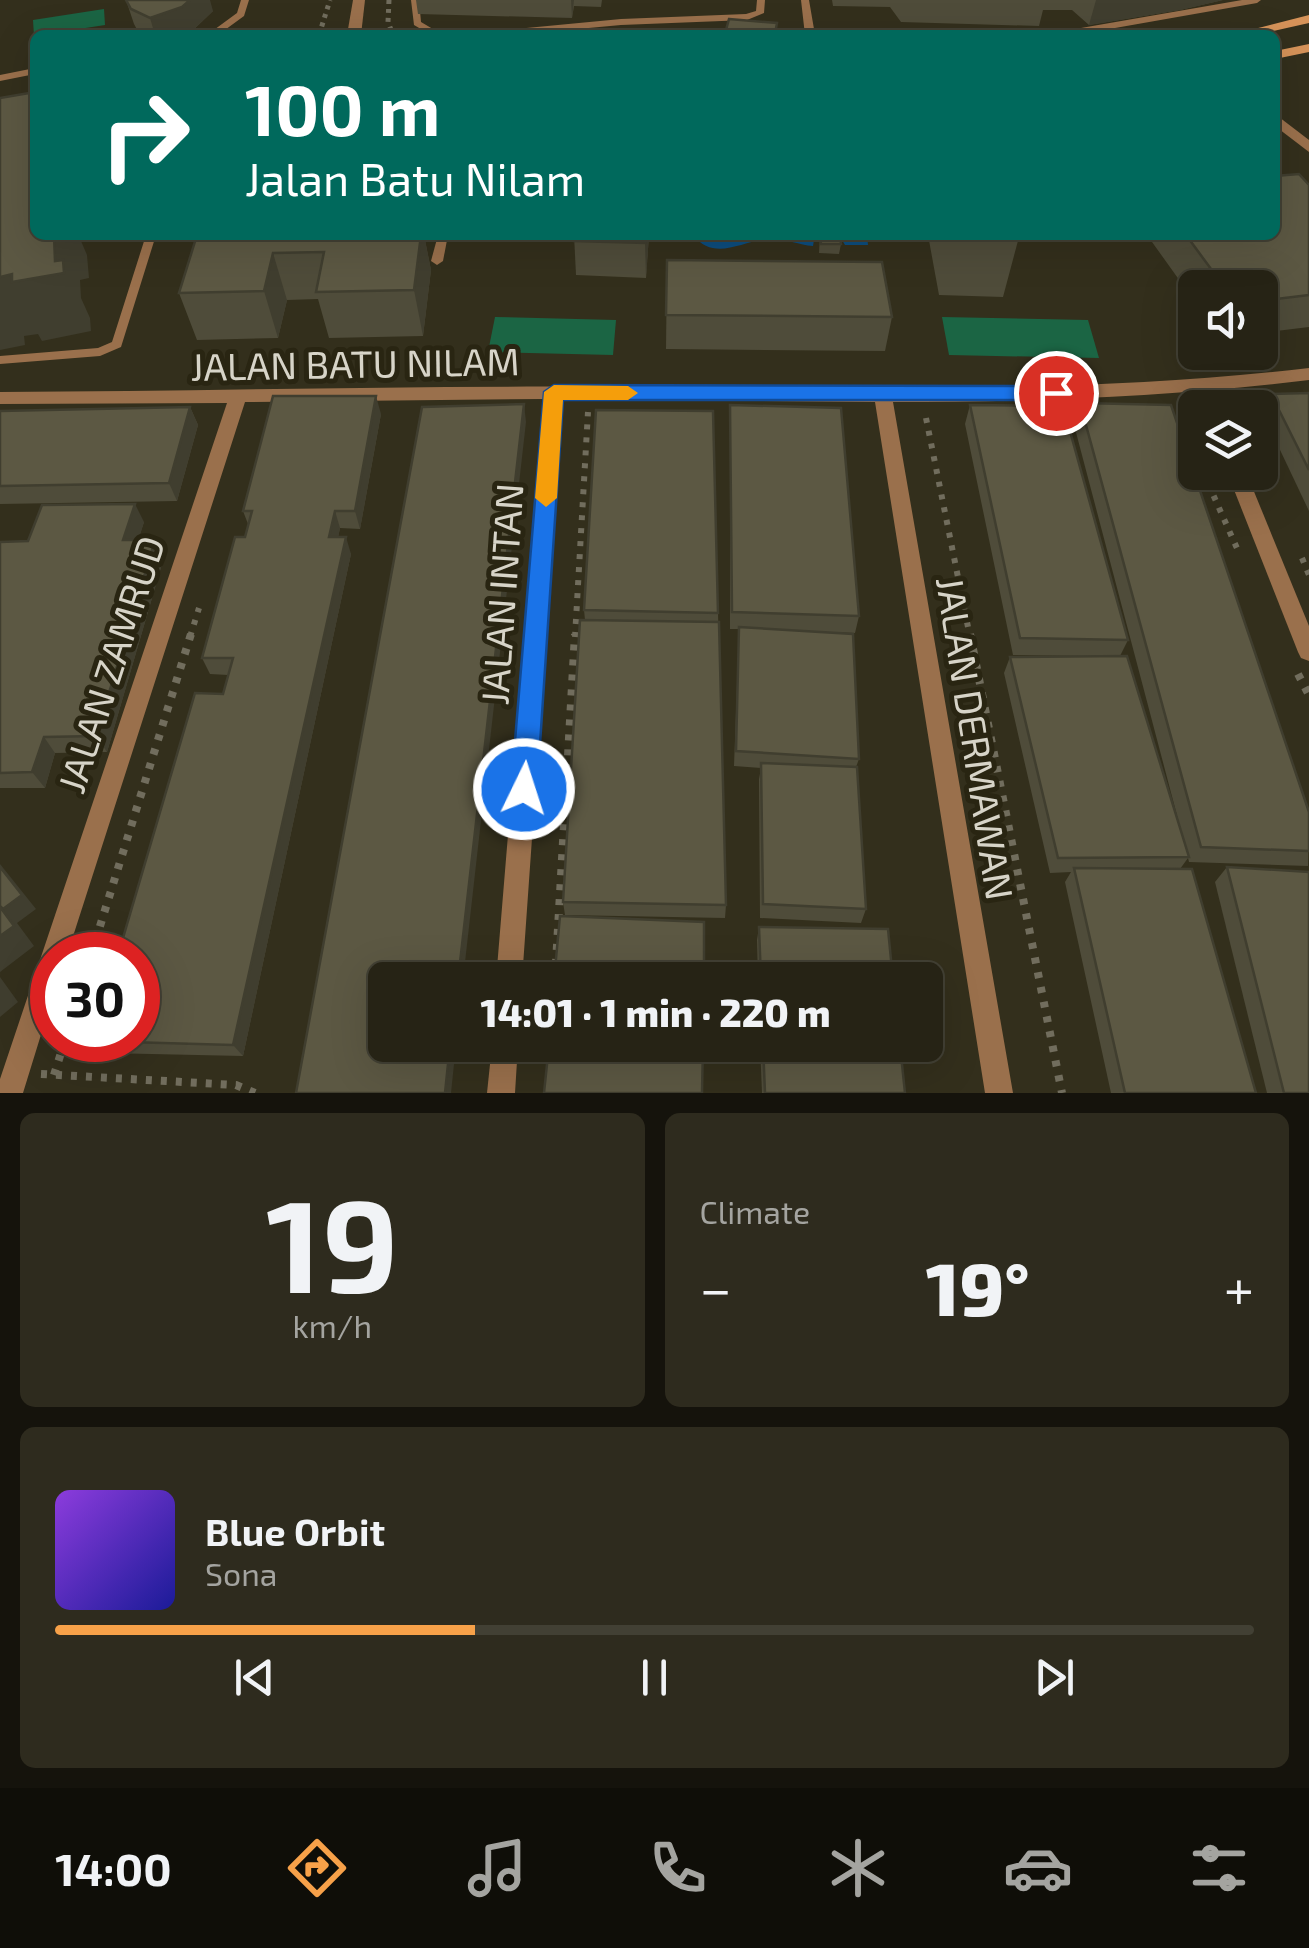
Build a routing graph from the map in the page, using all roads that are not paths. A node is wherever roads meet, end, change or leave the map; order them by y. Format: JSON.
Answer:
{"nodes":[{"id":1,"x":246,"y":0,"type":"edge"},
{"id":2,"x":359,"y":0,"type":"edge"},
{"id":3,"x":414,"y":0,"type":"edge"},
{"id":4,"x":761,"y":0,"type":"edge"},
{"id":5,"x":804,"y":0,"type":"edge"},
{"id":6,"x":1257,"y":0,"type":"edge"},
{"id":7,"x":1309,"y":19,"type":"edge"},
{"id":8,"x":621,"y":22,"type":"junction"},
{"id":9,"x":355,"y":28,"type":"edge"},
{"id":10,"x":219,"y":30,"type":"edge"},
{"id":11,"x":429,"y":30,"type":"edge"},
{"id":12,"x":594,"y":30,"type":"edge"},
{"id":13,"x":621,"y":30,"type":"edge"},
{"id":14,"x":809,"y":30,"type":"edge"},
{"id":15,"x":1087,"y":30,"type":"edge"},
{"id":16,"x":1260,"y":30,"type":"edge"},
{"id":17,"x":1309,"y":48,"type":"edge"},
{"id":18,"x":1280,"y":54,"type":"edge"},
{"id":19,"x":30,"y":72,"type":"edge"},
{"id":20,"x":0,"y":78,"type":"edge"},
{"id":21,"x":1280,"y":122,"type":"edge"},
{"id":22,"x":1309,"y":148,"type":"edge"},
{"id":23,"x":149,"y":240,"type":"edge"},
{"id":24,"x":442,"y":240,"type":"edge"},
{"id":25,"x":437,"y":261,"type":"dead end"},
{"id":26,"x":0,"y":360,"type":"edge"},
{"id":27,"x":1309,"y":374,"type":"edge"},
{"id":28,"x":1240,"y":390,"type":"edge"},
{"id":29,"x":554,"y":392,"type":"junction"},
{"id":30,"x":883,"y":395,"type":"junction"},
{"id":31,"x":238,"y":397,"type":"junction"},
{"id":32,"x":0,"y":398,"type":"edge"},
{"id":33,"x":1178,"y":398,"type":"edge"},
{"id":34,"x":1243,"y":490,"type":"edge"},
{"id":35,"x":1309,"y":652,"type":"edge"},
{"id":36,"x":62,"y":932,"type":"edge"},
{"id":37,"x":511,"y":962,"type":"edge"},
{"id":38,"x":30,"y":1028,"type":"edge"},
{"id":39,"x":503,"y":1062,"type":"edge"},
{"id":40,"x":12,"y":1083,"type":"edge"},
{"id":41,"x":501,"y":1093,"type":"edge"},
{"id":42,"x":999,"y":1093,"type":"edge"}],
"edges":[{"from":1,"to":10,"type":"lane"},
{"from":2,"to":9,"type":"street"},
{"from":3,"to":11,"type":"lane"},
{"from":4,"to":8,"type":"lane"},
{"from":5,"to":14,"type":"lane"},
{"from":6,"to":15,"type":"lane"},
{"from":7,"to":16,"type":"street"},
{"from":8,"to":12,"type":"lane"},
{"from":8,"to":13,"type":"lane"},
{"from":17,"to":18,"type":"street"},
{"from":19,"to":20,"type":"lane"},
{"from":21,"to":22,"type":"street"},
{"from":23,"to":26,"type":"lane"},
{"from":24,"to":25,"type":"lane"},
{"from":27,"to":28,"type":"street","name":"JALAN BATU NILAM"},
{"from":29,"to":30,"type":"street","name":"JALAN BATU NILAM"},
{"from":29,"to":31,"type":"street","name":"JALAN BATU NILAM"},
{"from":29,"to":37,"type":"street","name":"JALAN INTAN"},
{"from":30,"to":33,"type":"street","name":"JALAN BATU NILAM"},
{"from":30,"to":42,"type":"street","name":"JALAN DERMAWAN"},
{"from":31,"to":32,"type":"street","name":"JALAN BATU NILAM"},
{"from":31,"to":36,"type":"street","name":"JALAN ZAMRUD"},
{"from":34,"to":35,"type":"street"},
{"from":38,"to":40,"type":"street","name":"JALAN ZAMRUD"},
{"from":39,"to":41,"type":"street"}]}
